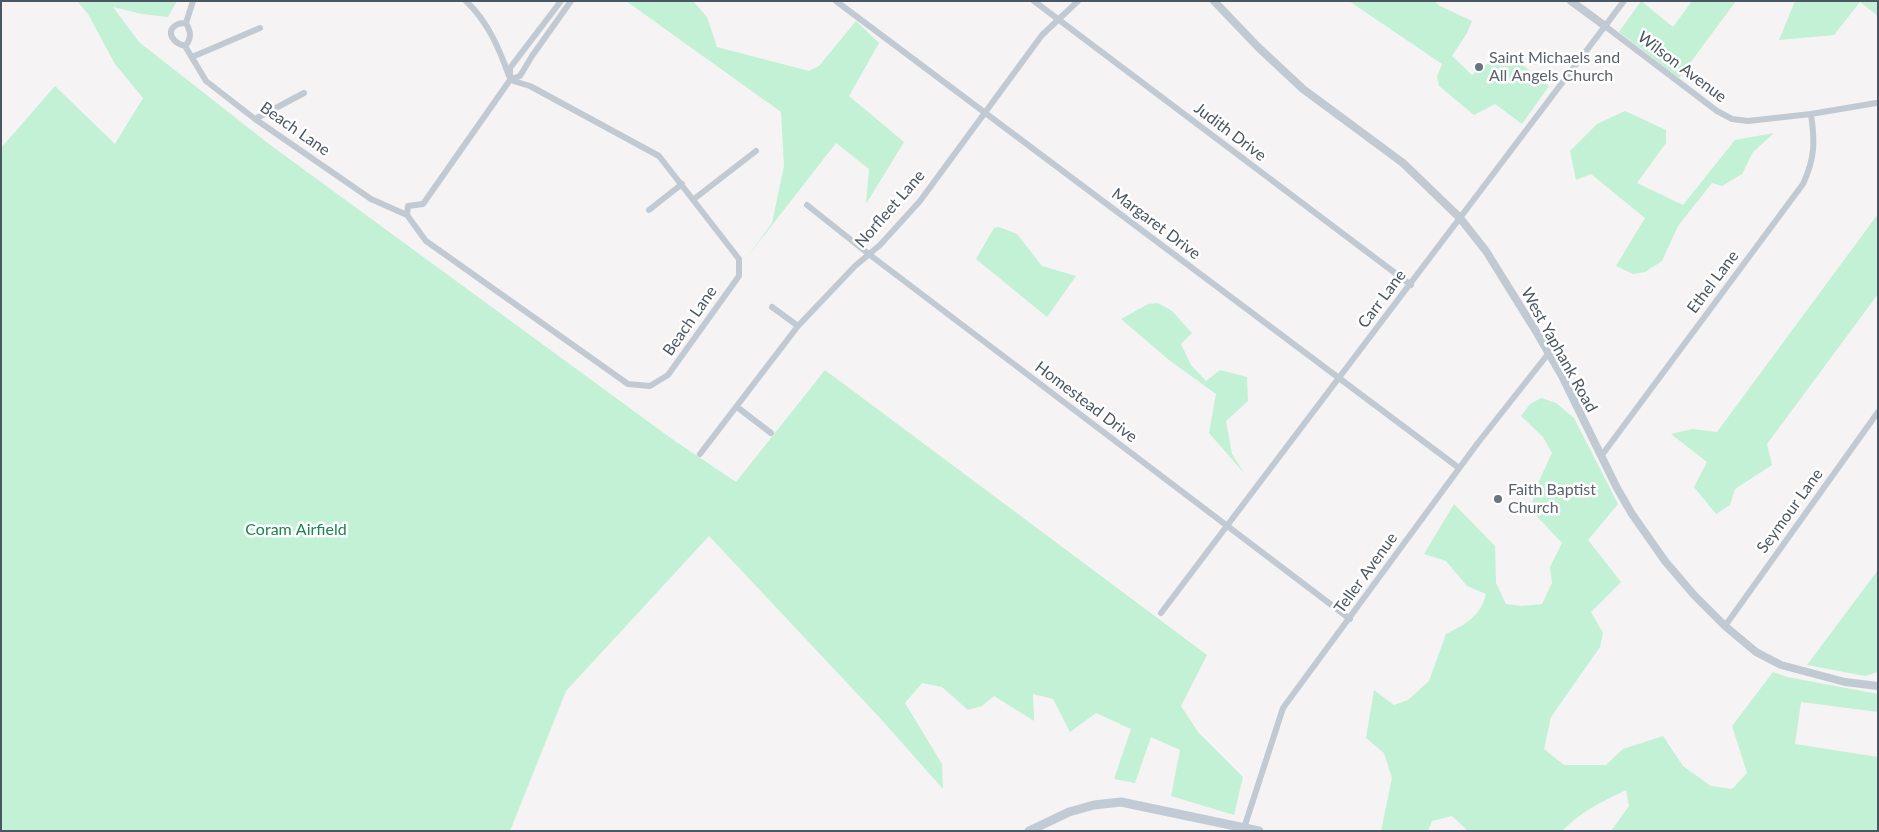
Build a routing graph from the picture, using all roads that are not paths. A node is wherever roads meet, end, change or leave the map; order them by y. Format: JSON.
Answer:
{"nodes":[{"id":1,"x":193,"y":1,"type":"edge"},
{"id":2,"x":466,"y":1,"type":"edge"},
{"id":3,"x":561,"y":1,"type":"edge"},
{"id":4,"x":571,"y":1,"type":"edge"},
{"id":5,"x":836,"y":1,"type":"edge"},
{"id":6,"x":1034,"y":1,"type":"edge"},
{"id":7,"x":1078,"y":1,"type":"edge"},
{"id":8,"x":1214,"y":1,"type":"edge"},
{"id":9,"x":1572,"y":1,"type":"edge"},
{"id":10,"x":1624,"y":1,"type":"edge"},
{"id":11,"x":1059,"y":20,"type":"junction"},
{"id":12,"x":186,"y":23,"type":"junction"},
{"id":13,"x":1605,"y":26,"type":"junction"},
{"id":14,"x":260,"y":28,"type":"dead end"},
{"id":15,"x":185,"y":46,"type":"junction"},
{"id":16,"x":192,"y":57,"type":"junction"},
{"id":17,"x":510,"y":80,"type":"junction"},
{"id":18,"x":304,"y":93,"type":"dead end"},
{"id":19,"x":1876,"y":103,"type":"dead end"},
{"id":20,"x":985,"y":111,"type":"junction"},
{"id":21,"x":1811,"y":114,"type":"junction"},
{"id":22,"x":255,"y":119,"type":"junction"},
{"id":23,"x":756,"y":151,"type":"dead end"},
{"id":24,"x":682,"y":184,"type":"junction"},
{"id":25,"x":694,"y":199,"type":"junction"},
{"id":26,"x":807,"y":205,"type":"dead end"},
{"id":27,"x":649,"y":210,"type":"dead end"},
{"id":28,"x":407,"y":215,"type":"junction"},
{"id":29,"x":1460,"y":218,"type":"junction"},
{"id":30,"x":870,"y":256,"type":"junction"},
{"id":31,"x":1411,"y":285,"type":"junction"},
{"id":32,"x":772,"y":306,"type":"dead end"},
{"id":33,"x":798,"y":326,"type":"junction"},
{"id":34,"x":1548,"y":354,"type":"junction"},
{"id":35,"x":1338,"y":378,"type":"junction"},
{"id":36,"x":737,"y":407,"type":"junction"},
{"id":37,"x":1878,"y":412,"type":"edge"},
{"id":38,"x":771,"y":433,"type":"dead end"},
{"id":39,"x":700,"y":454,"type":"dead end"},
{"id":40,"x":1602,"y":455,"type":"junction"},
{"id":41,"x":1460,"y":468,"type":"junction"},
{"id":42,"x":1228,"y":526,"type":"junction"},
{"id":43,"x":1161,"y":613,"type":"dead end"},
{"id":44,"x":1350,"y":619,"type":"junction"},
{"id":45,"x":1725,"y":626,"type":"junction"},
{"id":46,"x":1878,"y":686,"type":"edge"},
{"id":47,"x":1244,"y":828,"type":"junction"},
{"id":48,"x":1029,"y":831,"type":"edge"},
{"id":49,"x":1259,"y":831,"type":"edge"}],
"edges":[{"from":1,"to":12,"type":"street","name":"Beach Lane"},
{"from":2,"to":17,"type":"street"},
{"from":3,"to":17,"type":"street"},
{"from":4,"to":17,"type":"street"},
{"from":5,"to":20,"type":"street","name":"Margaret Drive"},
{"from":6,"to":11,"type":"street","name":"Judith Drive"},
{"from":7,"to":11,"type":"street","name":"Norfleet Lane"},
{"from":8,"to":29,"type":"street","name":"West Yaphank Road"},
{"from":9,"to":13,"type":"street","name":"Wilson Avenue"},
{"from":10,"to":13,"type":"street","name":"Carr Lane"},
{"from":11,"to":20,"type":"street","name":"Norfleet Lane"},
{"from":11,"to":31,"type":"street","name":"Judith Drive"},
{"from":12,"to":15,"type":"street","name":"Beach Lane"},
{"from":12,"to":15,"type":"street","name":"Beach Lane"},
{"from":13,"to":21,"type":"street","name":"Wilson Avenue"},
{"from":13,"to":29,"type":"street","name":"Carr Lane"},
{"from":14,"to":16,"type":"street"},
{"from":15,"to":16,"type":"street","name":"Beach Lane"},
{"from":16,"to":22,"type":"street","name":"Beach Lane"},
{"from":17,"to":24,"type":"street","name":"Beach Lane"},
{"from":17,"to":28,"type":"street"},
{"from":18,"to":22,"type":"street"},
{"from":19,"to":21,"type":"street","name":"Wilson Avenue"},
{"from":20,"to":30,"type":"street","name":"Norfleet Lane"},
{"from":20,"to":35,"type":"street","name":"Margaret Drive"},
{"from":21,"to":40,"type":"street","name":"Ethel Lane"},
{"from":22,"to":28,"type":"street","name":"Beach Lane"},
{"from":23,"to":25,"type":"street"},
{"from":24,"to":25,"type":"street","name":"Beach Lane"},
{"from":24,"to":27,"type":"street"},
{"from":25,"to":28,"type":"street","name":"Beach Lane"},
{"from":26,"to":30,"type":"street","name":"Homestead Drive"},
{"from":29,"to":31,"type":"street","name":"Carr Lane"},
{"from":29,"to":34,"type":"street","name":"West Yaphank Road"},
{"from":30,"to":33,"type":"street","name":"Norfleet Lane"},
{"from":30,"to":42,"type":"street","name":"Homestead Drive"},
{"from":31,"to":35,"type":"street","name":"Carr Lane"},
{"from":32,"to":33,"type":"street"},
{"from":33,"to":36,"type":"street","name":"Norfleet Lane"},
{"from":34,"to":40,"type":"street","name":"West Yaphank Road"},
{"from":34,"to":41,"type":"street","name":"Teller Avenue"},
{"from":35,"to":41,"type":"street","name":"Margaret Drive"},
{"from":35,"to":42,"type":"street","name":"Carr Lane"},
{"from":36,"to":38,"type":"street"},
{"from":36,"to":39,"type":"street","name":"Norfleet Lane"},
{"from":37,"to":45,"type":"street","name":"Seymour Lane"},
{"from":40,"to":45,"type":"street","name":"West Yaphank Road"},
{"from":41,"to":44,"type":"street","name":"Teller Avenue"},
{"from":42,"to":43,"type":"street","name":"Carr Lane"},
{"from":42,"to":44,"type":"street","name":"Homestead Drive"},
{"from":44,"to":47,"type":"street","name":"Teller Avenue"},
{"from":45,"to":46,"type":"street","name":"West Yaphank Road"},
{"from":47,"to":48,"type":"main road"},
{"from":47,"to":49,"type":"main road"}]}
